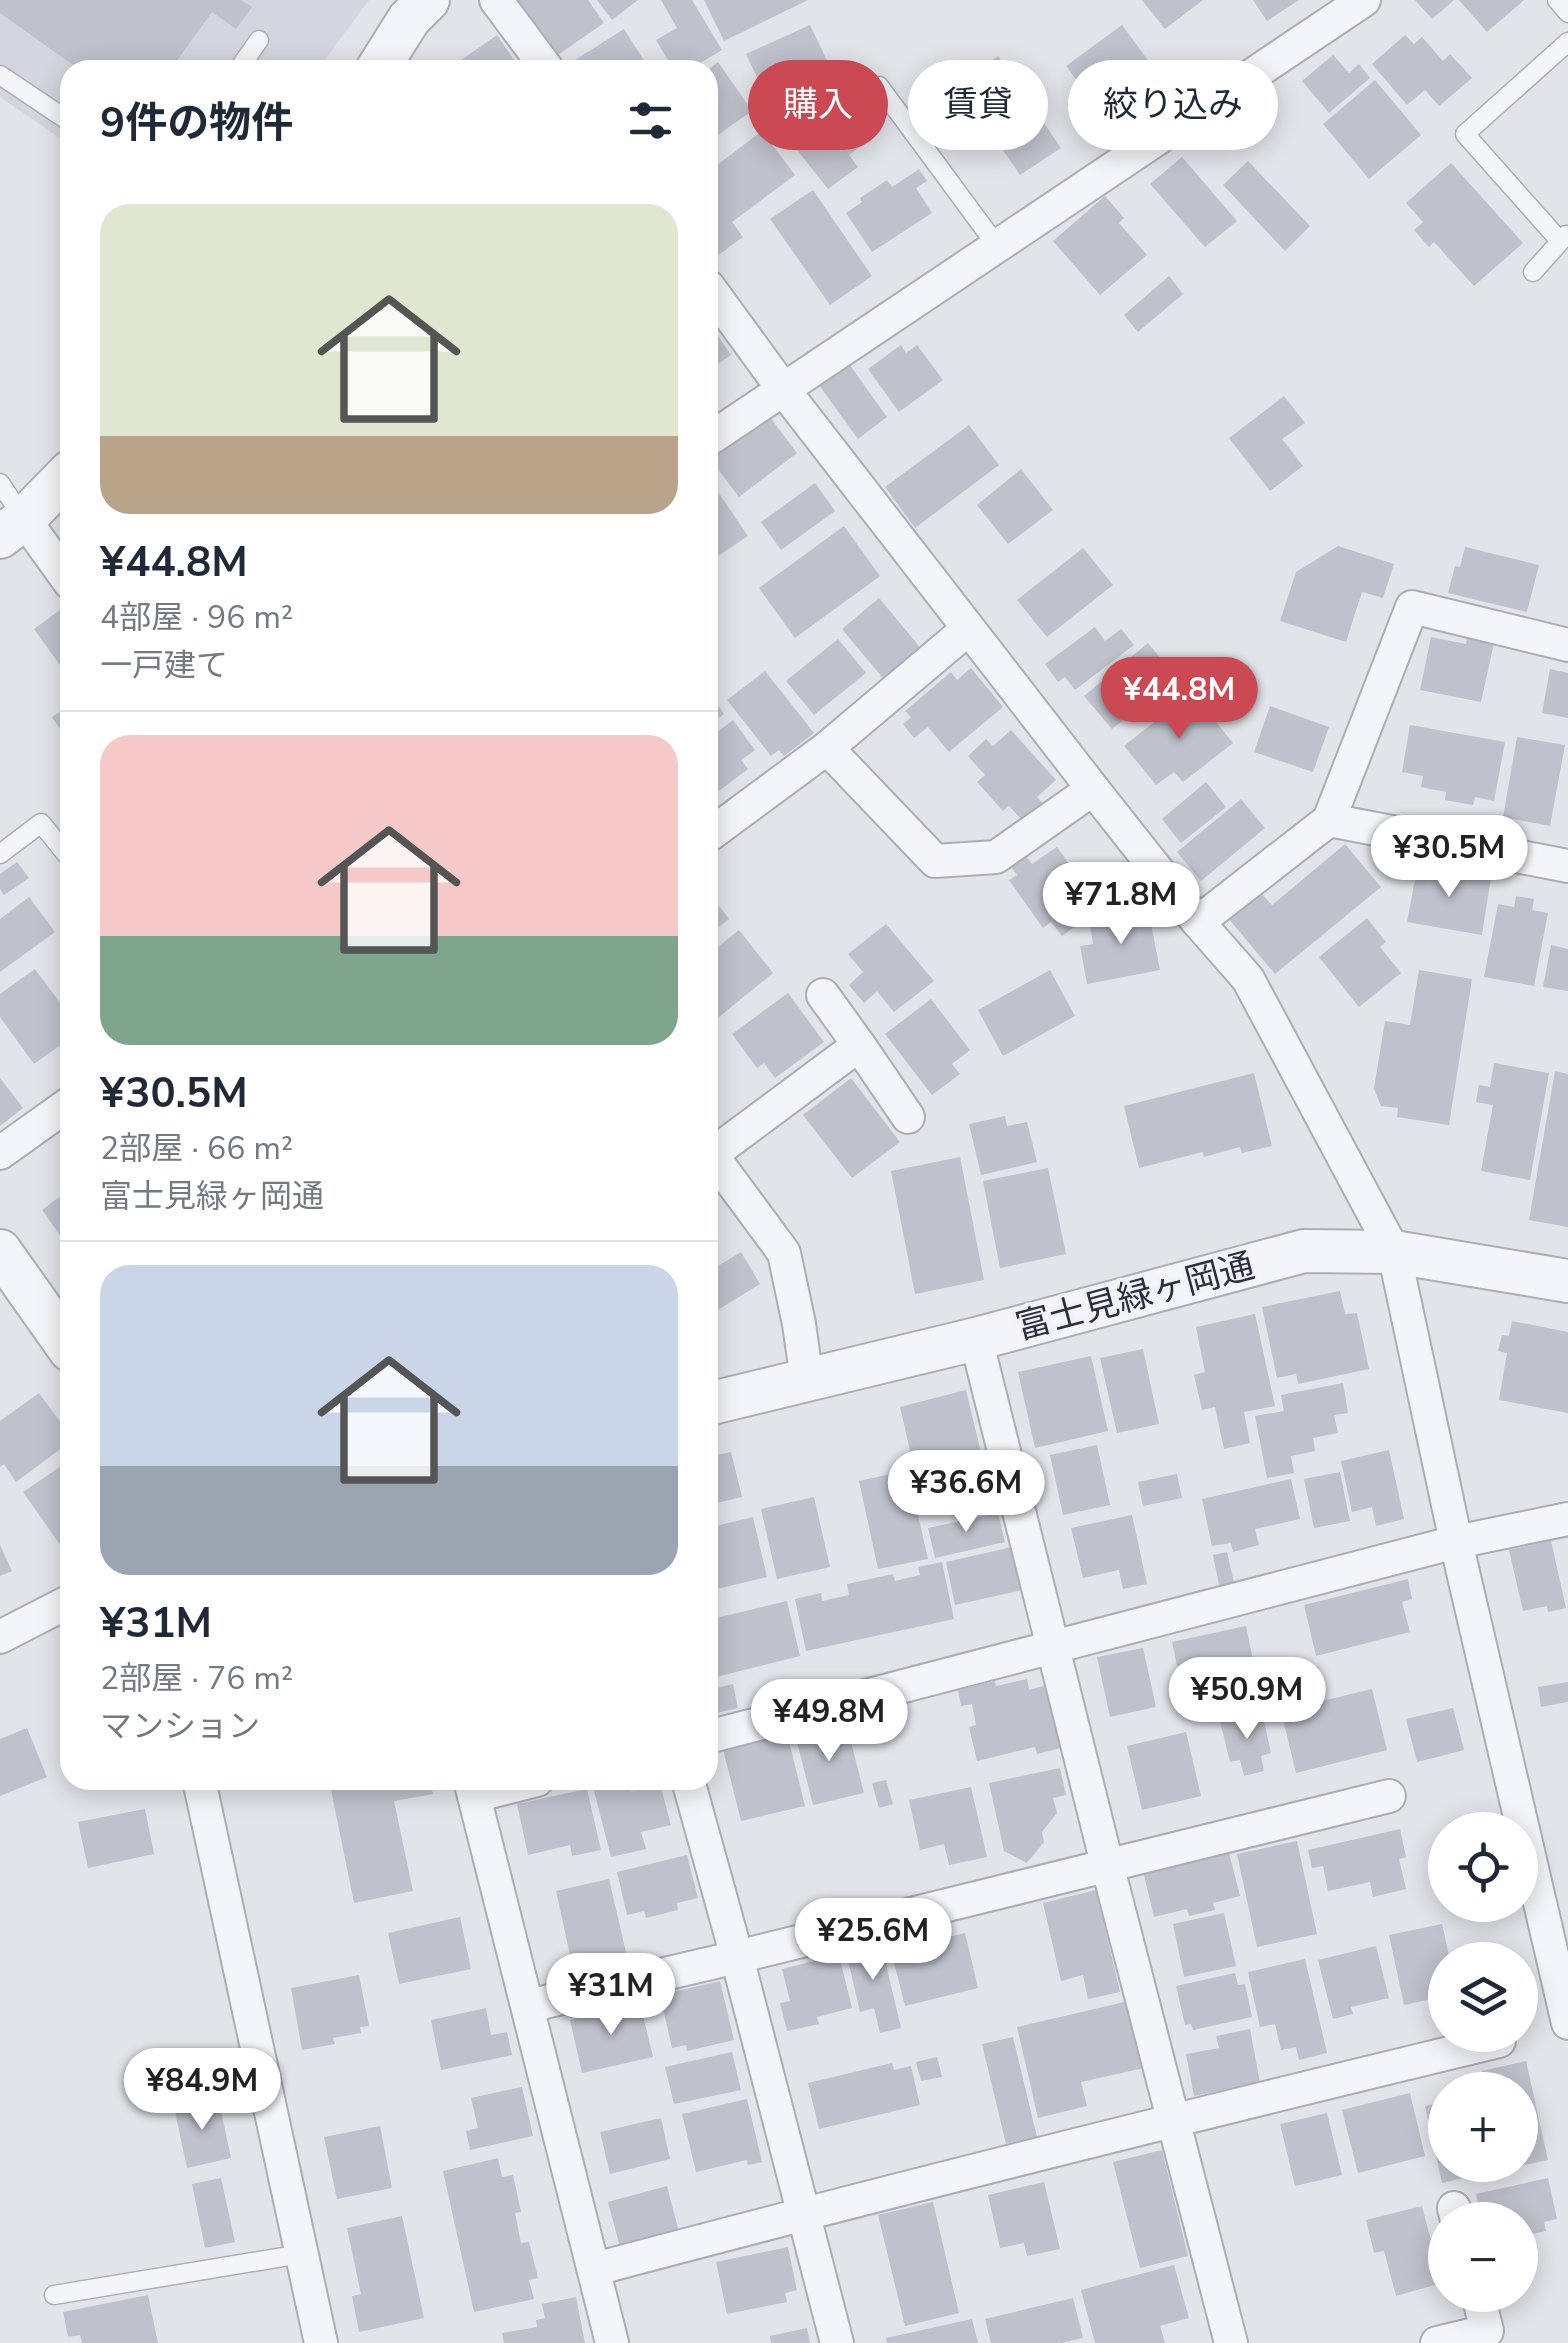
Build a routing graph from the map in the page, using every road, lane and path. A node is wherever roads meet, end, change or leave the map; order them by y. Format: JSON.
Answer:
{"nodes":[{"id":1,"x":428,"y":0,"type":"edge"},
{"id":2,"x":496,"y":0,"type":"edge"},
{"id":3,"x":1364,"y":0,"type":"edge"},
{"id":4,"x":1557,"y":0,"type":"edge"},
{"id":5,"x":1568,"y":13,"type":"edge"},
{"id":6,"x":259,"y":40,"type":"dead end"},
{"id":7,"x":1568,"y":42,"type":"edge"},
{"id":8,"x":245,"y":60,"type":"edge"},
{"id":9,"x":382,"y":60,"type":"edge"},
{"id":10,"x":541,"y":60,"type":"edge"},
{"id":11,"x":0,"y":76,"type":"edge"},
{"id":12,"x":888,"y":99,"type":"edge"},
{"id":13,"x":60,"y":115,"type":"edge"},
{"id":14,"x":1564,"y":237,"type":"edge"},
{"id":15,"x":998,"y":246,"type":"junction"},
{"id":16,"x":1533,"y":272,"type":"dead end"},
{"id":17,"x":718,"y":300,"type":"edge"},
{"id":18,"x":784,"y":389,"type":"junction"},
{"id":19,"x":718,"y":433,"type":"edge"},
{"id":20,"x":60,"y":482,"type":"edge"},
{"id":21,"x":0,"y":483,"type":"edge"},
{"id":22,"x":12,"y":528,"type":"edge"},
{"id":23,"x":60,"y":574,"type":"edge"},
{"id":24,"x":968,"y":629,"type":"junction"},
{"id":25,"x":1568,"y":645,"type":"edge"},
{"id":26,"x":826,"y":748,"type":"junction"},
{"id":27,"x":1093,"y":789,"type":"junction"},
{"id":28,"x":1329,"y":820,"type":"junction"},
{"id":29,"x":718,"y":829,"type":"edge"},
{"id":30,"x":60,"y":846,"type":"edge"},
{"id":31,"x":0,"y":854,"type":"edge"},
{"id":32,"x":1568,"y":866,"type":"edge"},
{"id":33,"x":1198,"y":922,"type":"junction"},
{"id":34,"x":822,"y":994,"type":"dead end"},
{"id":35,"x":859,"y":1045,"type":"junction"},
{"id":36,"x":60,"y":1109,"type":"edge"},
{"id":37,"x":908,"y":1117,"type":"dead end"},
{"id":38,"x":718,"y":1146,"type":"edge"},
{"id":39,"x":0,"y":1153,"type":"edge"},
{"id":40,"x":718,"y":1164,"type":"edge"},
{"id":41,"x":0,"y":1251,"type":"edge"},
{"id":42,"x":1394,"y":1252,"type":"junction"},
{"id":43,"x":1568,"y":1282,"type":"edge"},
{"id":44,"x":60,"y":1336,"type":"edge"},
{"id":45,"x":976,"y":1339,"type":"junction"},
{"id":46,"x":807,"y":1380,"type":"junction"},
{"id":47,"x":718,"y":1402,"type":"edge"},
{"id":48,"x":1568,"y":1519,"type":"edge"},
{"id":49,"x":1456,"y":1542,"type":"junction"},
{"id":50,"x":60,"y":1606,"type":"edge"},
{"id":51,"x":0,"y":1638,"type":"edge"},
{"id":52,"x":1054,"y":1645,"type":"junction"},
{"id":53,"x":718,"y":1734,"type":"edge"},
{"id":54,"x":200,"y":1790,"type":"edge"},
{"id":55,"x":473,"y":1790,"type":"edge"},
{"id":56,"x":691,"y":1790,"type":"edge"},
{"id":57,"x":1389,"y":1796,"type":"dead end"},
{"id":58,"x":1107,"y":1864,"type":"junction"},
{"id":59,"x":737,"y":1957,"type":"junction"},
{"id":60,"x":528,"y":2006,"type":"junction"},
{"id":61,"x":1568,"y":2022,"type":"edge"},
{"id":62,"x":1454,"y":2052,"type":"edge"},
{"id":63,"x":1173,"y":2120,"type":"junction"},
{"id":64,"x":803,"y":2214,"type":"junction"},
{"id":65,"x":302,"y":2254,"type":"junction"},
{"id":66,"x":595,"y":2269,"type":"junction"},
{"id":67,"x":54,"y":2294,"type":"dead end"},
{"id":68,"x":1482,"y":2312,"type":"edge"},
{"id":69,"x":321,"y":2343,"type":"edge"},
{"id":70,"x":612,"y":2343,"type":"edge"},
{"id":71,"x":838,"y":2343,"type":"edge"},
{"id":72,"x":1230,"y":2343,"type":"edge"},
{"id":73,"x":1437,"y":2343,"type":"edge"}],
"edges":[{"from":1,"to":9,"type":"street"},
{"from":2,"to":10,"type":"street"},
{"from":3,"to":15,"type":"street"},
{"from":4,"to":5,"type":"lane"},
{"from":6,"to":8,"type":"lane"},
{"from":7,"to":14,"type":"lane"},
{"from":11,"to":13,"type":"lane"},
{"from":12,"to":15,"type":"lane"},
{"from":14,"to":16,"type":"lane"},
{"from":15,"to":18,"type":"street"},
{"from":17,"to":18,"type":"street"},
{"from":18,"to":19,"type":"street"},
{"from":18,"to":24,"type":"street"},
{"from":20,"to":22,"type":"street"},
{"from":21,"to":22,"type":"lane"},
{"from":22,"to":23,"type":"street"},
{"from":24,"to":26,"type":"street"},
{"from":24,"to":27,"type":"street"},
{"from":25,"to":28,"type":"street"},
{"from":26,"to":27,"type":"street"},
{"from":26,"to":29,"type":"street"},
{"from":27,"to":33,"type":"street"},
{"from":28,"to":32,"type":"street"},
{"from":28,"to":33,"type":"street"},
{"from":30,"to":31,"type":"lane"},
{"from":33,"to":42,"type":"street"},
{"from":34,"to":35,"type":"street"},
{"from":35,"to":37,"type":"street"},
{"from":35,"to":38,"type":"street"},
{"from":36,"to":39,"type":"street"},
{"from":40,"to":46,"type":"street"},
{"from":41,"to":44,"type":"street"},
{"from":42,"to":43,"type":"street","name":"富士見緑ヶ岡通"},
{"from":42,"to":45,"type":"street","name":"富士見緑ヶ岡通"},
{"from":42,"to":49,"type":"street"},
{"from":45,"to":46,"type":"street","name":"富士見緑ヶ岡通"},
{"from":45,"to":52,"type":"street"},
{"from":46,"to":47,"type":"street","name":"富士見緑ヶ岡通"},
{"from":48,"to":49,"type":"street"},
{"from":49,"to":52,"type":"street"},
{"from":49,"to":61,"type":"street"},
{"from":50,"to":51,"type":"street"},
{"from":52,"to":53,"type":"street"},
{"from":52,"to":58,"type":"street"},
{"from":54,"to":65,"type":"street"},
{"from":55,"to":60,"type":"street"},
{"from":56,"to":59,"type":"street"},
{"from":57,"to":58,"type":"street"},
{"from":58,"to":59,"type":"street"},
{"from":58,"to":63,"type":"street"},
{"from":59,"to":60,"type":"street"},
{"from":59,"to":64,"type":"street"},
{"from":60,"to":66,"type":"street"},
{"from":62,"to":63,"type":"street"},
{"from":63,"to":64,"type":"street"},
{"from":63,"to":72,"type":"street"},
{"from":64,"to":66,"type":"street"},
{"from":64,"to":71,"type":"street"},
{"from":65,"to":67,"type":"lane"},
{"from":65,"to":69,"type":"street"},
{"from":66,"to":70,"type":"street"},
{"from":68,"to":73,"type":"street"}]}
